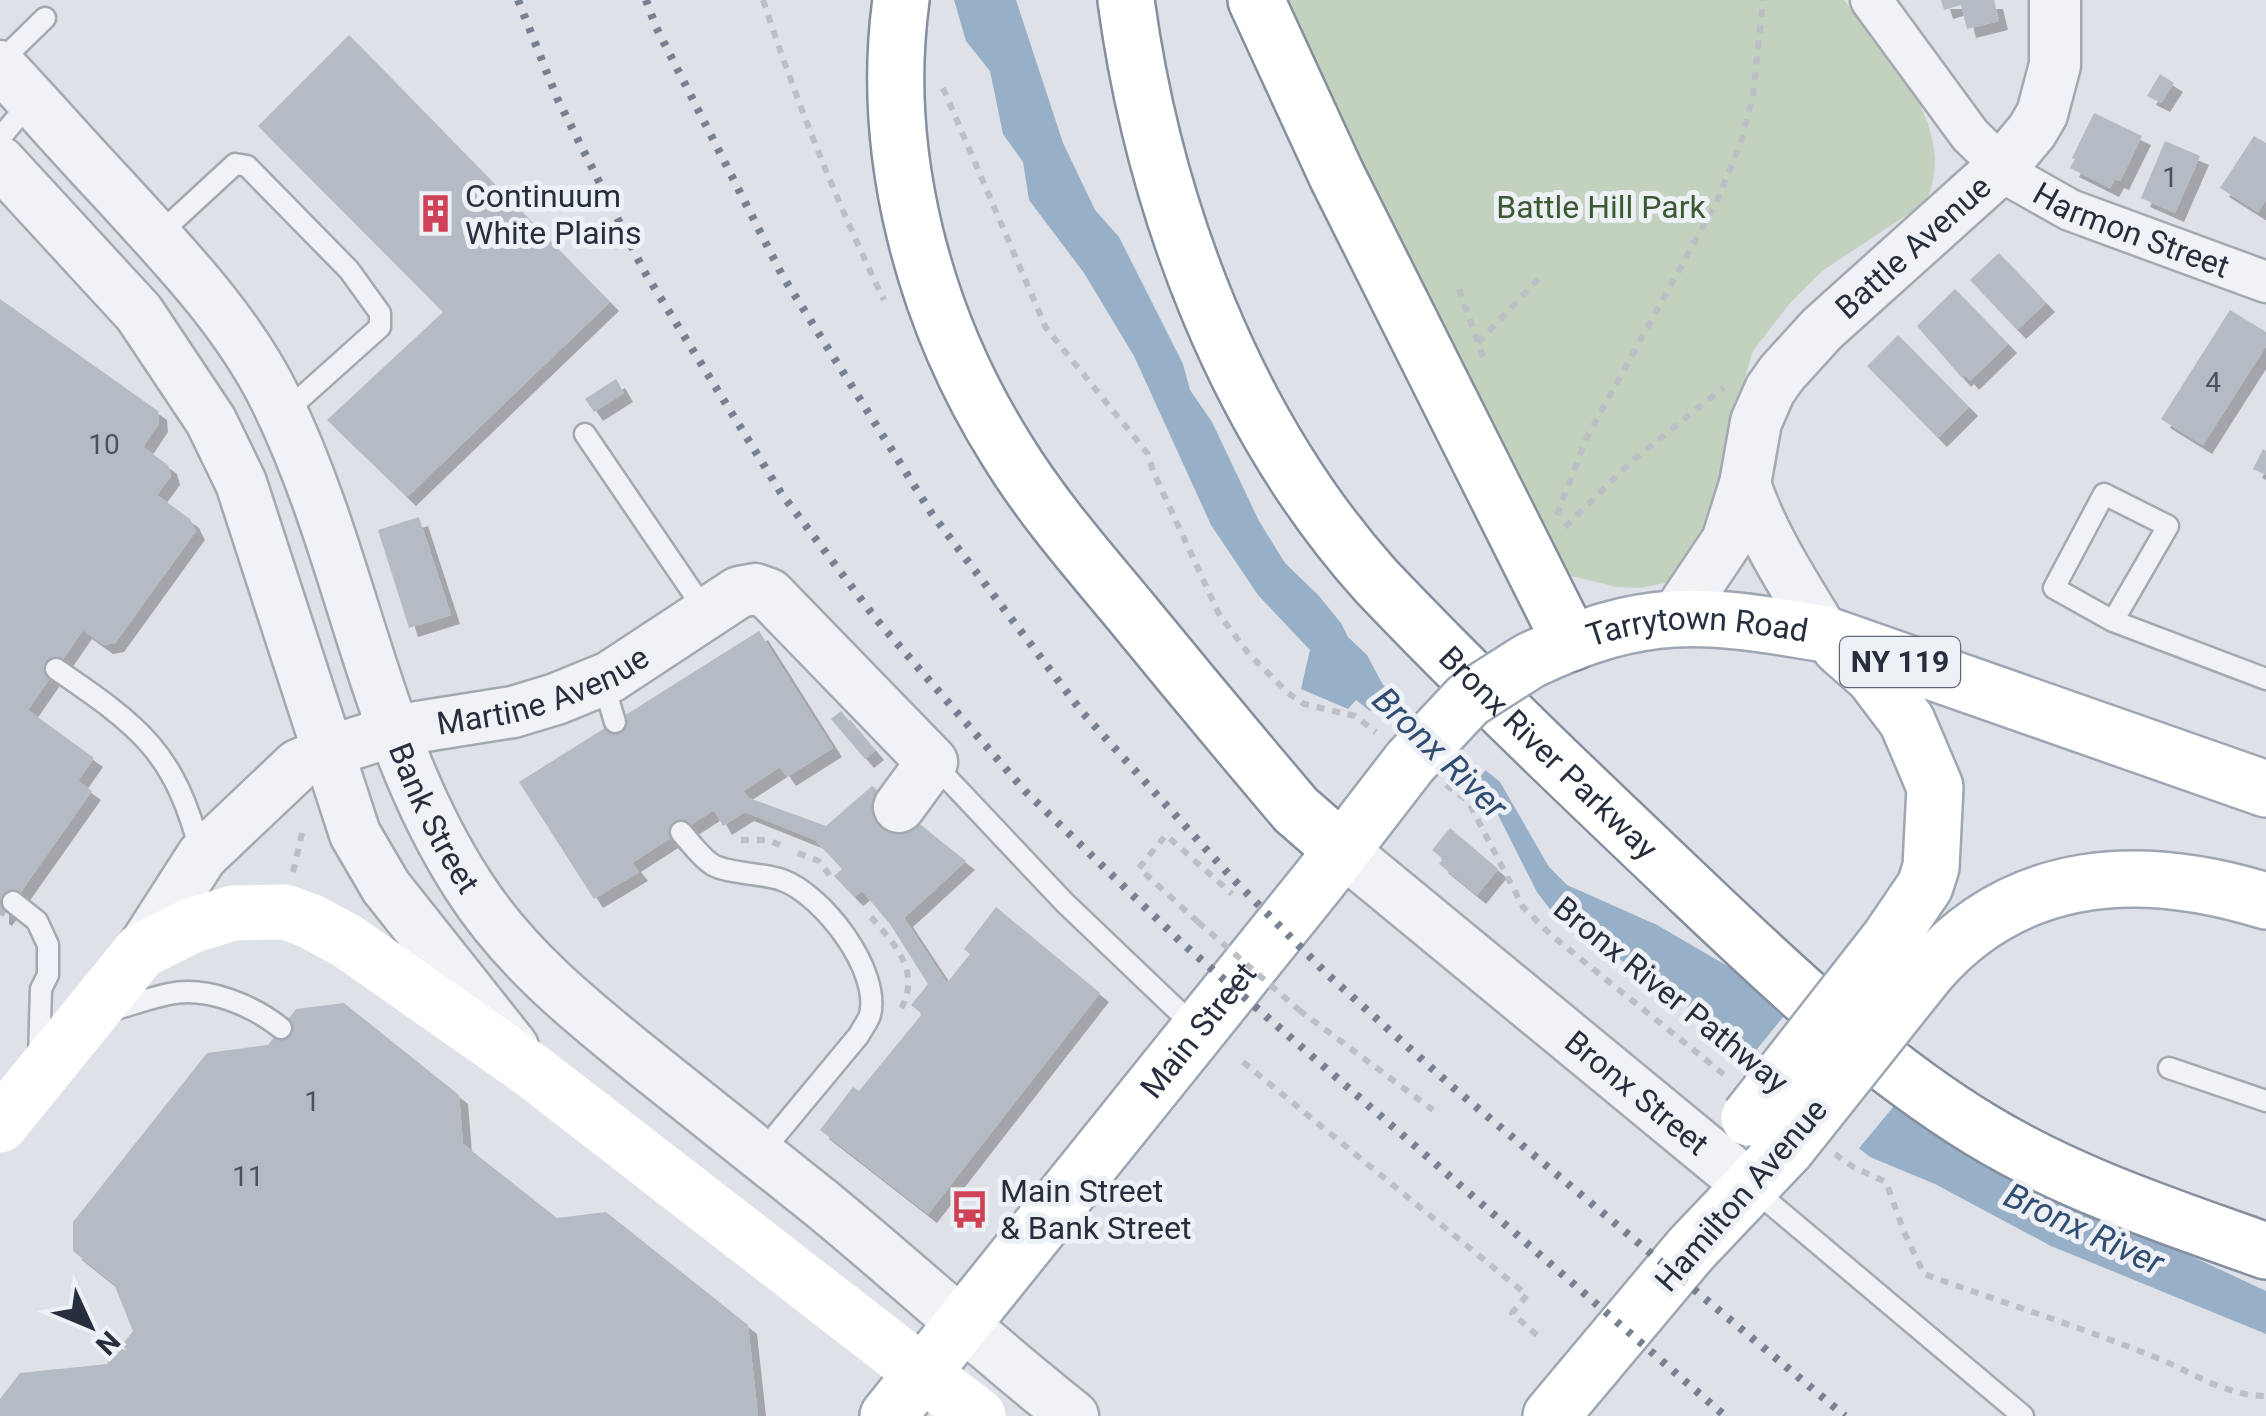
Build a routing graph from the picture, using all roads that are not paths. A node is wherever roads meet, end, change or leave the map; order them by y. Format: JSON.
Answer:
{"nodes":[{"id":1,"x":900,"y":0,"type":"edge"},
{"id":2,"x":1126,"y":0,"type":"edge"},
{"id":3,"x":1161,"y":0,"type":"edge"},
{"id":4,"x":1256,"y":0,"type":"edge"},
{"id":5,"x":1870,"y":0,"type":"edge"},
{"id":6,"x":2055,"y":0,"type":"edge"},
{"id":7,"x":45,"y":18,"type":"dead end"},
{"id":8,"x":11,"y":76,"type":"edge"},
{"id":9,"x":0,"y":138,"type":"edge"},
{"id":10,"x":0,"y":162,"type":"edge"},
{"id":11,"x":2001,"y":168,"type":"junction"},
{"id":12,"x":156,"y":236,"type":"junction"},
{"id":13,"x":2266,"y":282,"type":"edge"},
{"id":14,"x":282,"y":414,"type":"junction"},
{"id":15,"x":585,"y":434,"type":"dead end"},
{"id":16,"x":1745,"y":484,"type":"junction"},
{"id":17,"x":706,"y":612,"type":"junction"},
{"id":18,"x":1676,"y":617,"type":"junction"},
{"id":19,"x":2113,"y":621,"type":"junction"},
{"id":20,"x":1824,"y":634,"type":"junction"},
{"id":21,"x":1548,"y":653,"type":"junction"},
{"id":22,"x":56,"y":669,"type":"dead end"},
{"id":23,"x":2266,"y":679,"type":"edge"},
{"id":24,"x":393,"y":730,"type":"junction"},
{"id":25,"x":327,"y":752,"type":"junction"},
{"id":26,"x":932,"y":762,"type":"junction"},
{"id":27,"x":2266,"y":789,"type":"edge"},
{"id":28,"x":899,"y":807,"type":"dead end"},
{"id":29,"x":680,"y":832,"type":"dead end"},
{"id":30,"x":1342,"y":850,"type":"junction"},
{"id":31,"x":202,"y":856,"type":"junction"},
{"id":32,"x":2266,"y":901,"type":"edge"},
{"id":33,"x":13,"y":902,"type":"dead end"},
{"id":34,"x":141,"y":950,"type":"junction"},
{"id":35,"x":1908,"y":955,"type":"junction"},
{"id":36,"x":86,"y":1018,"type":"junction"},
{"id":37,"x":281,"y":1028,"type":"dead end"},
{"id":38,"x":1198,"y":1029,"type":"junction"},
{"id":39,"x":2169,"y":1068,"type":"dead end"},
{"id":40,"x":531,"y":1070,"type":"junction"},
{"id":41,"x":38,"y":1076,"type":"junction"},
{"id":42,"x":2266,"y":1101,"type":"edge"},
{"id":43,"x":0,"y":1125,"type":"edge"},
{"id":44,"x":1761,"y":1141,"type":"junction"},
{"id":45,"x":760,"y":1154,"type":"junction"},
{"id":46,"x":2266,"y":1218,"type":"edge"},
{"id":47,"x":2266,"y":1251,"type":"edge"},
{"id":48,"x":962,"y":1325,"type":"junction"},
{"id":49,"x":922,"y":1373,"type":"junction"},
{"id":50,"x":888,"y":1416,"type":"edge"},
{"id":51,"x":978,"y":1416,"type":"edge"},
{"id":52,"x":1073,"y":1416,"type":"edge"},
{"id":53,"x":1552,"y":1416,"type":"edge"},
{"id":54,"x":2023,"y":1416,"type":"edge"}],
"edges":[{"from":1,"to":30,"type":"main road"},
{"from":2,"to":47,"type":"main road","name":"Bronx River Parkway"},
{"from":3,"to":46,"type":"main road","name":"Bronx River Parkway"},
{"from":4,"to":21,"type":"main road"},
{"from":5,"to":11,"type":"street","name":"Harmon Street"},
{"from":6,"to":11,"type":"street","name":"Battle Avenue"},
{"from":7,"to":8,"type":"lane"},
{"from":8,"to":9,"type":"lane"},
{"from":8,"to":12,"type":"street","name":"Bank Street"},
{"from":10,"to":25,"type":"street"},
{"from":11,"to":13,"type":"street","name":"Harmon Street"},
{"from":11,"to":16,"type":"street","name":"Battle Avenue"},
{"from":12,"to":14,"type":"street","name":"Bank Street"},
{"from":12,"to":14,"type":"lane"},
{"from":14,"to":24,"type":"street","name":"Bank Street"},
{"from":15,"to":17,"type":"lane"},
{"from":16,"to":18,"type":"street","name":"Battle Avenue"},
{"from":16,"to":20,"type":"street"},
{"from":17,"to":24,"type":"street","name":"Martine Avenue"},
{"from":17,"to":26,"type":"street","name":"Martine Avenue"},
{"from":18,"to":20,"type":"main road","name":"Tarrytown Road","number":"NY 119"},
{"from":18,"to":21,"type":"main road","name":"Tarrytown Road","number":"NY 119"},
{"from":19,"to":19,"type":"lane"},
{"from":19,"to":23,"type":"lane"},
{"from":20,"to":27,"type":"main road","name":"Tarrytown Road","number":"NY 119"},
{"from":20,"to":35,"type":"main road"},
{"from":21,"to":30,"type":"main road","name":"Main Street","number":"NY 119","bridge":true},
{"from":22,"to":31,"type":"lane"},
{"from":24,"to":25,"type":"street","name":"Martine Avenue"},
{"from":24,"to":45,"type":"street","name":"Bank Street"},
{"from":25,"to":31,"type":"street","name":"Martine Avenue"},
{"from":25,"to":40,"type":"street"},
{"from":26,"to":28,"type":"street"},
{"from":26,"to":38,"type":"lane"},
{"from":29,"to":45,"type":"lane"},
{"from":30,"to":38,"type":"main road","name":"Main Street"},
{"from":30,"to":44,"type":"street","name":"Bronx Street"},
{"from":31,"to":34,"type":"street","name":"Martine Avenue"},
{"from":32,"to":35,"type":"main road"},
{"from":33,"to":41,"type":"lane"},
{"from":34,"to":36,"type":"main road","name":"Martine Avenue"},
{"from":34,"to":40,"type":"main road"},
{"from":35,"to":44,"type":"main road","name":"Hamilton Avenue","bridge":true},
{"from":36,"to":37,"type":"lane"},
{"from":36,"to":41,"type":"main road","name":"Martine Avenue"},
{"from":38,"to":48,"type":"main road","name":"Main Street"},
{"from":39,"to":42,"type":"lane"},
{"from":40,"to":49,"type":"main road"},
{"from":41,"to":43,"type":"main road","name":"Martine Avenue"},
{"from":44,"to":53,"type":"main road","name":"Hamilton Avenue"},
{"from":44,"to":54,"type":"lane","name":"Bronx Street"},
{"from":45,"to":48,"type":"street","name":"Bank Street"},
{"from":48,"to":49,"type":"main road","name":"Main Street"},
{"from":48,"to":52,"type":"street","name":"Bank Street"},
{"from":49,"to":50,"type":"main road","name":"Main Street"},
{"from":49,"to":51,"type":"main road"}]}
